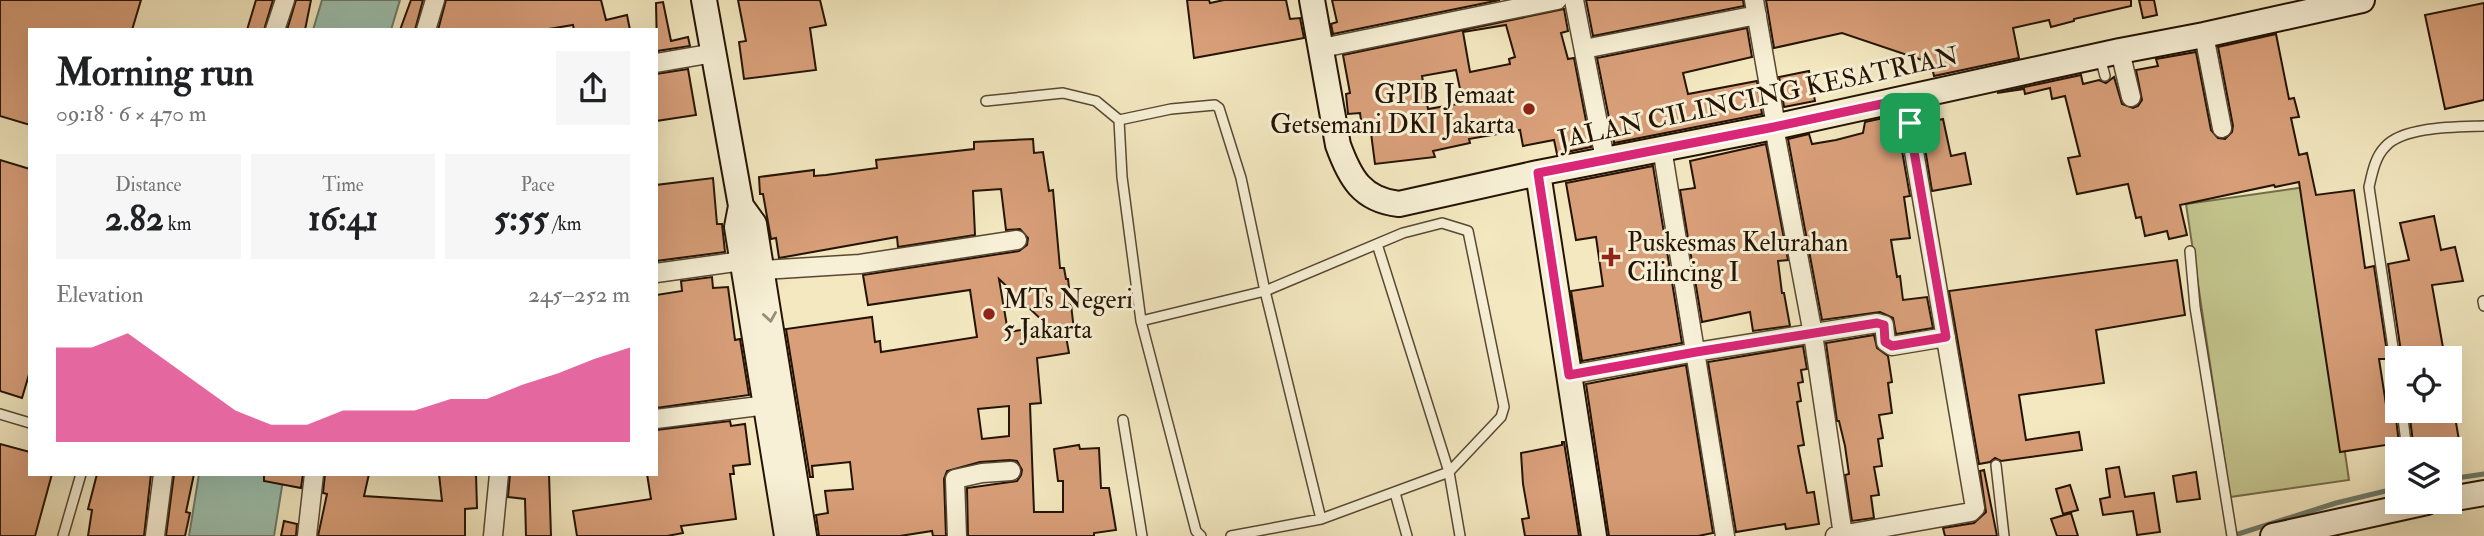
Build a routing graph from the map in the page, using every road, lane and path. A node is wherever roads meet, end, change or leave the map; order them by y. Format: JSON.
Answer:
{"nodes":[{"id":1,"x":285,"y":0,"type":"edge"},
{"id":2,"x":435,"y":0,"type":"edge"},
{"id":3,"x":704,"y":0,"type":"edge"},
{"id":4,"x":1312,"y":0,"type":"edge"},
{"id":5,"x":1557,"y":0,"type":"edge"},
{"id":6,"x":1574,"y":0,"type":"edge"},
{"id":7,"x":2362,"y":0,"type":"edge"},
{"id":8,"x":1756,"y":8,"type":"edge"},
{"id":9,"x":276,"y":28,"type":"edge"},
{"id":10,"x":427,"y":28,"type":"edge"},
{"id":11,"x":2204,"y":35,"type":"junction"},
{"id":12,"x":1322,"y":48,"type":"junction"},
{"id":13,"x":1584,"y":49,"type":"junction"},
{"id":14,"x":714,"y":53,"type":"junction"},
{"id":15,"x":2108,"y":61,"type":"junction"},
{"id":16,"x":658,"y":63,"type":"edge"},
{"id":17,"x":2131,"y":97,"type":"dead end"},
{"id":18,"x":1905,"y":99,"type":"junction"},
{"id":19,"x":986,"y":101,"type":"dead end"},
{"id":20,"x":1119,"y":120,"type":"junction"},
{"id":21,"x":2484,"y":126,"type":"edge"},
{"id":22,"x":1775,"y":127,"type":"junction"},
{"id":23,"x":2222,"y":128,"type":"dead end"},
{"id":24,"x":1662,"y":148,"type":"junction"},
{"id":25,"x":1605,"y":159,"type":"junction"},
{"id":26,"x":1538,"y":173,"type":"junction"},
{"id":27,"x":1017,"y":240,"type":"dead end"},
{"id":28,"x":1377,"y":244,"type":"junction"},
{"id":29,"x":2190,"y":251,"type":"dead end"},
{"id":30,"x":752,"y":266,"type":"junction"},
{"id":31,"x":658,"y":273,"type":"edge"},
{"id":32,"x":1265,"y":292,"type":"junction"},
{"id":33,"x":1141,"y":321,"type":"junction"},
{"id":34,"x":1812,"y":334,"type":"junction"},
{"id":35,"x":1946,"y":337,"type":"junction"},
{"id":36,"x":2393,"y":346,"type":"edge"},
{"id":37,"x":1696,"y":352,"type":"junction"},
{"id":38,"x":1569,"y":375,"type":"junction"},
{"id":39,"x":767,"y":405,"type":"junction"},
{"id":40,"x":0,"y":414,"type":"edge"},
{"id":41,"x":658,"y":419,"type":"edge"},
{"id":42,"x":1123,"y":421,"type":"dead end"},
{"id":43,"x":28,"y":422,"type":"edge"},
{"id":44,"x":1996,"y":465,"type":"dead end"},
{"id":45,"x":1011,"y":471,"type":"dead end"},
{"id":46,"x":1449,"y":472,"type":"junction"},
{"id":47,"x":80,"y":476,"type":"edge"},
{"id":48,"x":163,"y":476,"type":"edge"},
{"id":49,"x":314,"y":476,"type":"edge"},
{"id":50,"x":499,"y":476,"type":"edge"},
{"id":51,"x":1395,"y":493,"type":"junction"},
{"id":52,"x":2484,"y":493,"type":"edge"},
{"id":53,"x":2462,"y":497,"type":"edge"},
{"id":54,"x":2385,"y":511,"type":"edge"},
{"id":55,"x":1321,"y":519,"type":"junction"},
{"id":56,"x":794,"y":525,"type":"edge"},
{"id":57,"x":1839,"y":535,"type":"edge"},
{"id":58,"x":63,"y":536,"type":"edge"},
{"id":59,"x":155,"y":536,"type":"edge"},
{"id":60,"x":307,"y":536,"type":"edge"},
{"id":61,"x":493,"y":536,"type":"edge"},
{"id":62,"x":957,"y":536,"type":"edge"},
{"id":63,"x":1142,"y":536,"type":"edge"},
{"id":64,"x":1201,"y":536,"type":"edge"},
{"id":65,"x":1231,"y":536,"type":"edge"},
{"id":66,"x":1407,"y":536,"type":"edge"},
{"id":67,"x":1460,"y":536,"type":"edge"},
{"id":68,"x":1594,"y":536,"type":"edge"},
{"id":69,"x":1725,"y":536,"type":"edge"},
{"id":70,"x":2004,"y":536,"type":"edge"},
{"id":71,"x":2232,"y":536,"type":"edge"},
{"id":72,"x":2273,"y":536,"type":"edge"}],
"edges":[{"from":1,"to":9,"type":"street"},
{"from":2,"to":10,"type":"street"},
{"from":3,"to":14,"type":"street"},
{"from":4,"to":12,"type":"street","name":"JALAN CILINCING KESATRIAN"},
{"from":5,"to":12,"type":"street"},
{"from":6,"to":13,"type":"street"},
{"from":7,"to":11,"type":"street","name":"JALAN CILINCING KESATRIAN"},
{"from":8,"to":13,"type":"street"},
{"from":8,"to":22,"type":"street"},
{"from":11,"to":15,"type":"street","name":"JALAN CILINCING KESATRIAN"},
{"from":11,"to":23,"type":"street"},
{"from":12,"to":26,"type":"street","name":"JALAN CILINCING KESATRIAN"},
{"from":13,"to":25,"type":"street"},
{"from":14,"to":16,"type":"street"},
{"from":14,"to":30,"type":"street"},
{"from":15,"to":17,"type":"street"},
{"from":15,"to":18,"type":"street","name":"JALAN CILINCING KESATRIAN"},
{"from":18,"to":22,"type":"street","name":"JALAN CILINCING KESATRIAN"},
{"from":18,"to":35,"type":"street"},
{"from":19,"to":20,"type":"lane"},
{"from":20,"to":32,"type":"lane"},
{"from":20,"to":33,"type":"lane"},
{"from":21,"to":36,"type":"lane"},
{"from":22,"to":24,"type":"street","name":"JALAN CILINCING KESATRIAN"},
{"from":22,"to":34,"type":"street"},
{"from":24,"to":25,"type":"street","name":"JALAN CILINCING KESATRIAN"},
{"from":24,"to":37,"type":"street"},
{"from":25,"to":26,"type":"street","name":"JALAN CILINCING KESATRIAN"},
{"from":26,"to":38,"type":"street"},
{"from":27,"to":30,"type":"street"},
{"from":28,"to":32,"type":"lane"},
{"from":28,"to":46,"type":"lane"},
{"from":28,"to":46,"type":"lane"},
{"from":29,"to":71,"type":"lane"},
{"from":30,"to":31,"type":"street"},
{"from":30,"to":39,"type":"street"},
{"from":30,"to":56,"type":"street","one_way":true},
{"from":32,"to":33,"type":"lane"},
{"from":32,"to":55,"type":"lane"},
{"from":33,"to":64,"type":"lane"},
{"from":34,"to":35,"type":"street"},
{"from":34,"to":37,"type":"street"},
{"from":34,"to":57,"type":"street"},
{"from":35,"to":57,"type":"street"},
{"from":37,"to":38,"type":"street"},
{"from":37,"to":69,"type":"street"},
{"from":38,"to":68,"type":"street"},
{"from":39,"to":41,"type":"street"},
{"from":39,"to":56,"type":"street"},
{"from":40,"to":43,"type":"lane"},
{"from":42,"to":63,"type":"lane"},
{"from":44,"to":70,"type":"lane"},
{"from":45,"to":62,"type":"street"},
{"from":46,"to":51,"type":"lane"},
{"from":46,"to":67,"type":"lane"},
{"from":47,"to":58,"type":"lane"},
{"from":48,"to":59,"type":"street"},
{"from":49,"to":60,"type":"street"},
{"from":50,"to":61,"type":"street"},
{"from":51,"to":55,"type":"lane"},
{"from":51,"to":66,"type":"lane"},
{"from":52,"to":53,"type":"street"},
{"from":54,"to":72,"type":"street"},
{"from":55,"to":65,"type":"lane"}]}
